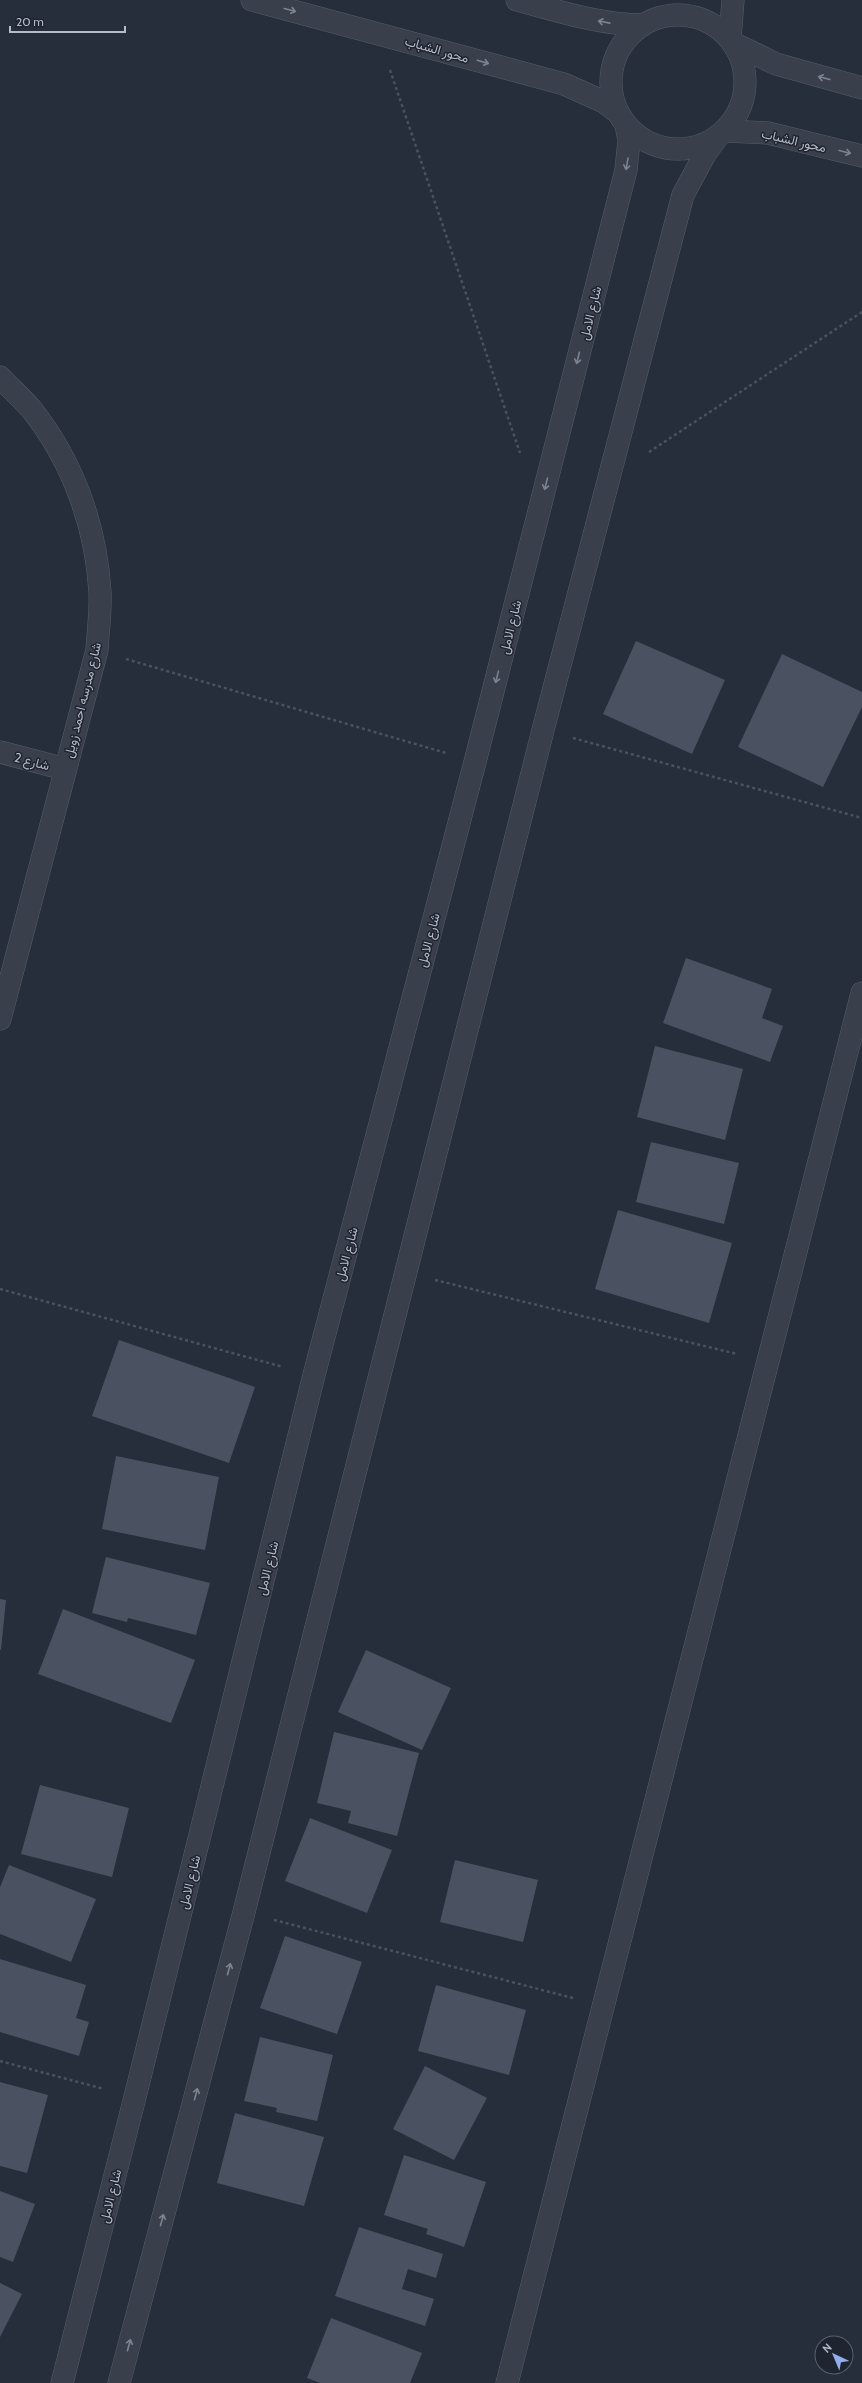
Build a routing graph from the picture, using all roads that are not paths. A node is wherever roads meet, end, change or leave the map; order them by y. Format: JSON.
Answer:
{"nodes":[{"id":1,"x":252,"y":0,"type":"edge"},
{"id":2,"x":517,"y":0,"type":"edge"},
{"id":3,"x":663,"y":0,"type":"edge"},
{"id":4,"x":733,"y":0,"type":"edge"},
{"id":5,"x":646,"y":23,"type":"junction"},
{"id":6,"x":732,"y":41,"type":"junction"},
{"id":7,"x":862,"y":88,"type":"edge"},
{"id":8,"x":621,"y":119,"type":"junction"},
{"id":9,"x":721,"y":134,"type":"junction"},
{"id":10,"x":862,"y":156,"type":"edge"},
{"id":11,"x":0,"y":377,"type":"edge"},
{"id":12,"x":0,"y":752,"type":"edge"},
{"id":13,"x":65,"y":769,"type":"junction"},
{"id":14,"x":862,"y":993,"type":"edge"},
{"id":15,"x":0,"y":1018,"type":"edge"},
{"id":16,"x":62,"y":2383,"type":"edge"},
{"id":17,"x":119,"y":2383,"type":"edge"},
{"id":18,"x":507,"y":2383,"type":"edge"}],
"edges":[{"from":1,"to":8,"type":"street","name":"محور الشباب","one_way":true},
{"from":5,"to":2,"type":"street","one_way":true},
{"from":3,"to":5,"type":"street"},
{"from":4,"to":6,"type":"street"},
{"from":5,"to":6,"type":"street"},
{"from":5,"to":8,"type":"street"},
{"from":7,"to":6,"type":"street","one_way":true},
{"from":6,"to":9,"type":"street"},
{"from":8,"to":9,"type":"street"},
{"from":8,"to":16,"type":"street","name":"شارع الامل","one_way":true},
{"from":9,"to":10,"type":"street","name":"محور الشباب","one_way":true},
{"from":17,"to":9,"type":"street","one_way":true},
{"from":11,"to":13,"type":"street","name":"شارع مدرسه احمد زويل"},
{"from":12,"to":13,"type":"street","name":"شارع 2"},
{"from":13,"to":15,"type":"street","name":"شارع مدرسه احمد زويل"},
{"from":14,"to":18,"type":"street"}]}
